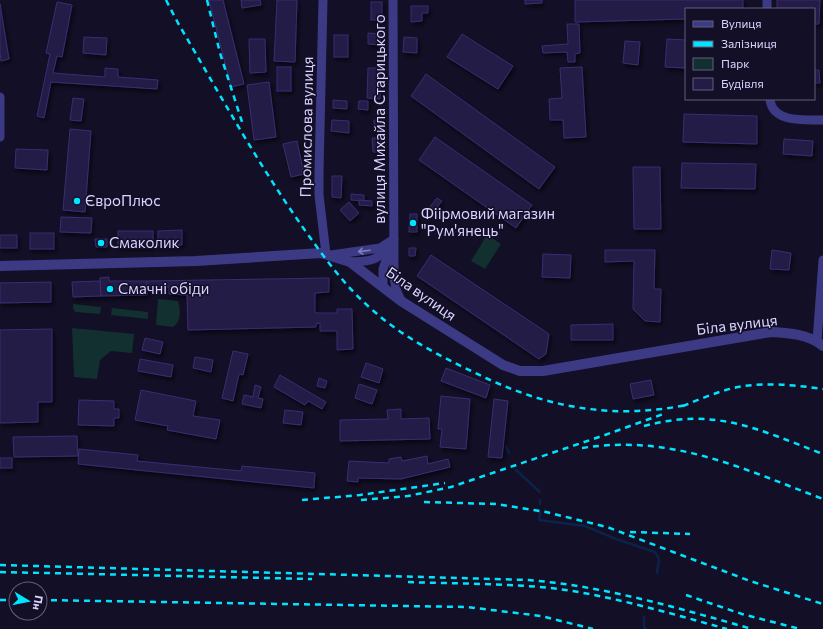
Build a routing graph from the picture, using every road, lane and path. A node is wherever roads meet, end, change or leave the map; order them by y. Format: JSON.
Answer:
{"nodes":[{"id":1,"x":323,"y":0,"type":"edge"},
{"id":2,"x":393,"y":0,"type":"edge"},
{"id":3,"x":0,"y":97,"type":"edge"},
{"id":4,"x":770,"y":100,"type":"edge"},
{"id":5,"x":823,"y":120,"type":"edge"},
{"id":6,"x":0,"y":137,"type":"edge"},
{"id":7,"x":394,"y":239,"type":"junction"},
{"id":8,"x":328,"y":254,"type":"junction"},
{"id":9,"x":823,"y":260,"type":"edge"},
{"id":10,"x":350,"y":262,"type":"junction"},
{"id":11,"x":0,"y":266,"type":"edge"},
{"id":12,"x":383,"y":285,"type":"junction"},
{"id":13,"x":401,"y":301,"type":"junction"},
{"id":14,"x":820,"y":344,"type":"edge"}],
"edges":[{"from":1,"to":8,"type":"street","name":"Промислова вулиця"},
{"from":2,"to":7,"type":"street","name":"вулиця Михайла Старицького"},
{"from":3,"to":6,"type":"street"},
{"from":4,"to":5,"type":"street"},
{"from":7,"to":8,"type":"street","name":"вулиця Михайла Старицького","one_way":true},
{"from":7,"to":10,"type":"street","name":"вулиця Михайла Старицького"},
{"from":7,"to":12,"type":"street","name":"вулиця Михайла Старицького"},
{"from":7,"to":13,"type":"street","name":"вулиця Михайла Старицького"},
{"from":8,"to":10,"type":"street","name":"Біла вулиця"},
{"from":8,"to":11,"type":"street","name":"Біла вулиця"},
{"from":9,"to":14,"type":"street","name":"Біла вулиця"},
{"from":10,"to":12,"type":"street","name":"Біла вулиця"},
{"from":12,"to":13,"type":"street","name":"Біла вулиця"},
{"from":13,"to":14,"type":"street","name":"Біла вулиця"}]}
